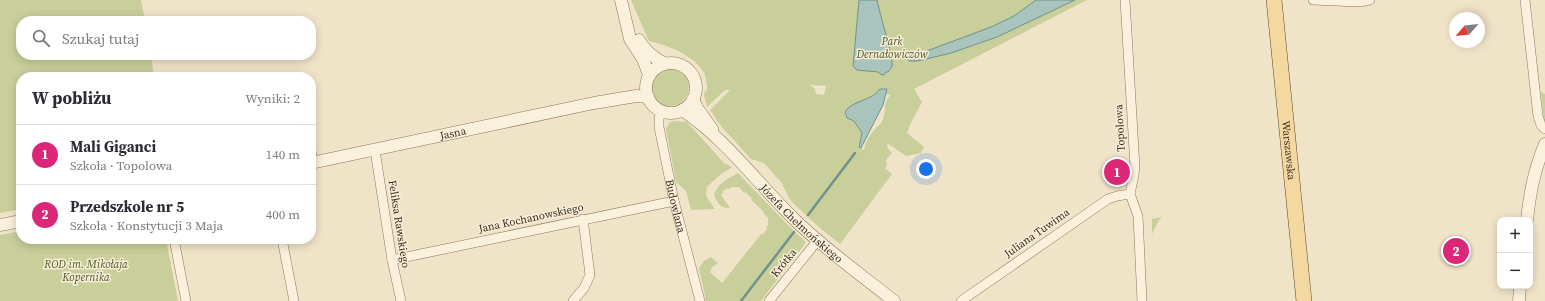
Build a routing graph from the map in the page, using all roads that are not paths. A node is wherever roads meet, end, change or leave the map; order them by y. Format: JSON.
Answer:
{"nodes":[{"id":1,"x":621,"y":0,"type":"edge"},
{"id":2,"x":1125,"y":0,"type":"edge"},
{"id":3,"x":1274,"y":0,"type":"edge"},
{"id":4,"x":1313,"y":0,"type":"edge"},
{"id":5,"x":1370,"y":0,"type":"edge"},
{"id":6,"x":1525,"y":0,"type":"edge"},
{"id":7,"x":626,"y":16,"type":"junction"},
{"id":8,"x":665,"y":64,"type":"junction"},
{"id":9,"x":648,"y":79,"type":"junction"},
{"id":10,"x":648,"y":97,"type":"junction"},
{"id":11,"x":693,"y":98,"type":"junction"},
{"id":12,"x":594,"y":103,"type":"junction"},
{"id":13,"x":662,"y":110,"type":"junction"},
{"id":14,"x":682,"y":110,"type":"junction"},
{"id":15,"x":1545,"y":129,"type":"edge"},
{"id":16,"x":716,"y":137,"type":"junction"},
{"id":17,"x":1545,"y":144,"type":"edge"},
{"id":18,"x":375,"y":150,"type":"junction"},
{"id":19,"x":316,"y":158,"type":"edge"},
{"id":20,"x":1540,"y":168,"type":"edge"},
{"id":21,"x":1130,"y":194,"type":"junction"},
{"id":22,"x":674,"y":201,"type":"junction"},
{"id":23,"x":1527,"y":217,"type":"edge"},
{"id":24,"x":583,"y":219,"type":"junction"},
{"id":25,"x":16,"y":222,"type":"edge"},
{"id":26,"x":0,"y":225,"type":"edge"},
{"id":27,"x":818,"y":240,"type":"junction"},
{"id":28,"x":175,"y":244,"type":"edge"},
{"id":29,"x":283,"y":244,"type":"edge"},
{"id":30,"x":392,"y":260,"type":"junction"},
{"id":31,"x":1520,"y":289,"type":"edge"},
{"id":32,"x":186,"y":301,"type":"edge"},
{"id":33,"x":294,"y":301,"type":"edge"},
{"id":34,"x":400,"y":301,"type":"edge"},
{"id":35,"x":574,"y":301,"type":"edge"},
{"id":36,"x":700,"y":301,"type":"edge"},
{"id":37,"x":769,"y":301,"type":"edge"},
{"id":38,"x":894,"y":301,"type":"edge"},
{"id":39,"x":961,"y":301,"type":"edge"},
{"id":40,"x":1142,"y":301,"type":"edge"},
{"id":41,"x":1304,"y":301,"type":"edge"},
{"id":42,"x":1519,"y":301,"type":"edge"}],
"edges":[{"from":1,"to":7,"type":"street"},
{"from":2,"to":21,"type":"street","name":"Topolowa"},
{"from":3,"to":41,"type":"main road","name":"Warszawska"},
{"from":4,"to":5,"type":"street"},
{"from":6,"to":15,"type":"street"},
{"from":7,"to":8,"type":"street"},
{"from":7,"to":9,"type":"street"},
{"from":8,"to":9,"type":"street"},
{"from":8,"to":11,"type":"street"},
{"from":9,"to":10,"type":"street"},
{"from":9,"to":12,"type":"street","name":"Jasna"},
{"from":10,"to":12,"type":"street","name":"Jasna"},
{"from":10,"to":13,"type":"street"},
{"from":11,"to":14,"type":"street"},
{"from":11,"to":16,"type":"street","name":"Józefa Chełmońskiego"},
{"from":12,"to":18,"type":"street","name":"Jasna"},
{"from":13,"to":14,"type":"street"},
{"from":13,"to":22,"type":"street","name":"Budowlana"},
{"from":14,"to":16,"type":"street","name":"Józefa Chełmońskiego"},
{"from":16,"to":27,"type":"street","name":"Józefa Chełmońskiego"},
{"from":17,"to":20,"type":"street"},
{"from":18,"to":19,"type":"street","name":"Jasna"},
{"from":18,"to":30,"type":"street","name":"Feliksa Rawskiego"},
{"from":20,"to":23,"type":"street"},
{"from":21,"to":39,"type":"street","name":"Juliana Tuwima"},
{"from":21,"to":40,"type":"street"},
{"from":22,"to":24,"type":"street","name":"Jana Kochanowskiego"},
{"from":22,"to":36,"type":"street","name":"Budowlana"},
{"from":24,"to":30,"type":"street","name":"Jana Kochanowskiego"},
{"from":24,"to":35,"type":"street"},
{"from":25,"to":26,"type":"street"},
{"from":27,"to":37,"type":"street","name":"Krótka"},
{"from":27,"to":38,"type":"street","name":"Józefa Chełmońskiego"},
{"from":28,"to":32,"type":"street"},
{"from":29,"to":33,"type":"street"},
{"from":30,"to":34,"type":"street","name":"Feliksa Rawskiego"},
{"from":31,"to":42,"type":"street"}]}
